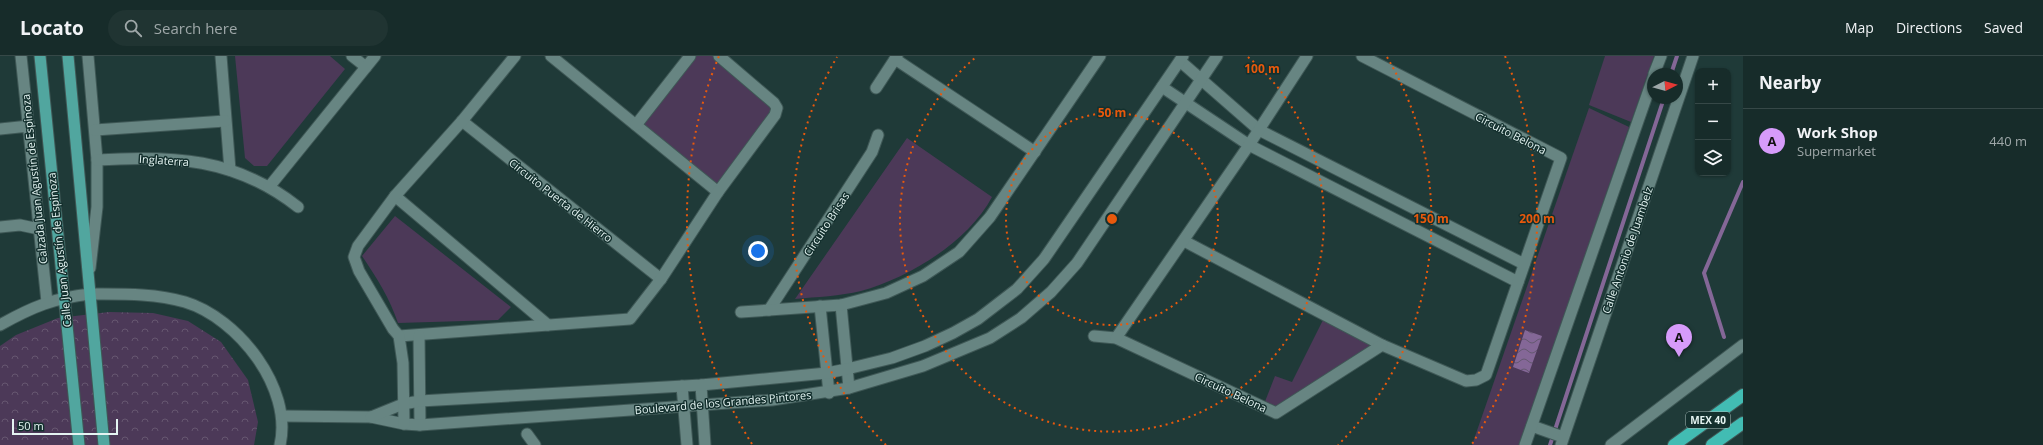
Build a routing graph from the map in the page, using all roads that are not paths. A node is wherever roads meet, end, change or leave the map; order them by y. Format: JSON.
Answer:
{"nodes":[{"id":1,"x":20,"y":56,"type":"edge"},
{"id":2,"x":40,"y":56,"type":"edge"},
{"id":3,"x":68,"y":56,"type":"edge"},
{"id":4,"x":88,"y":56,"type":"edge"},
{"id":5,"x":221,"y":56,"type":"edge"},
{"id":6,"x":352,"y":56,"type":"edge"},
{"id":7,"x":375,"y":56,"type":"edge"},
{"id":8,"x":515,"y":56,"type":"edge"},
{"id":9,"x":551,"y":56,"type":"edge"},
{"id":10,"x":690,"y":56,"type":"edge"},
{"id":11,"x":719,"y":56,"type":"edge"},
{"id":12,"x":1217,"y":56,"type":"edge"},
{"id":13,"x":1307,"y":56,"type":"edge"},
{"id":14,"x":1362,"y":56,"type":"edge"},
{"id":15,"x":1661,"y":56,"type":"edge"},
{"id":16,"x":1693,"y":56,"type":"edge"},
{"id":17,"x":896,"y":57,"type":"edge"},
{"id":18,"x":1097,"y":57,"type":"edge"},
{"id":19,"x":1182,"y":59,"type":"edge"},
{"id":20,"x":366,"y":67,"type":"junction"},
{"id":21,"x":1656,"y":68,"type":"edge"},
{"id":22,"x":1201,"y":80,"type":"junction"},
{"id":23,"x":1162,"y":87,"type":"junction"},
{"id":24,"x":876,"y":88,"type":"dead end"},
{"id":25,"x":1647,"y":96,"type":"edge"},
{"id":26,"x":1186,"y":102,"type":"junction"},
{"id":27,"x":225,"y":121,"type":"junction"},
{"id":28,"x":462,"y":121,"type":"junction"},
{"id":29,"x":636,"y":125,"type":"junction"},
{"id":30,"x":29,"y":126,"type":"junction"},
{"id":31,"x":0,"y":129,"type":"edge"},
{"id":32,"x":95,"y":130,"type":"junction"},
{"id":33,"x":1259,"y":130,"type":"junction"},
{"id":34,"x":878,"y":135,"type":"dead end"},
{"id":35,"x":1249,"y":145,"type":"junction"},
{"id":36,"x":1035,"y":152,"type":"junction"},
{"id":37,"x":97,"y":160,"type":"junction"},
{"id":38,"x":230,"y":170,"type":"junction"},
{"id":39,"x":269,"y":187,"type":"junction"},
{"id":40,"x":718,"y":192,"type":"junction"},
{"id":41,"x":395,"y":196,"type":"junction"},
{"id":42,"x":298,"y":207,"type":"dead end"},
{"id":43,"x":0,"y":227,"type":"edge"},
{"id":44,"x":39,"y":229,"type":"junction"},
{"id":45,"x":1184,"y":241,"type":"junction"},
{"id":46,"x":1524,"y":264,"type":"junction"},
{"id":47,"x":89,"y":279,"type":"junction"},
{"id":48,"x":661,"y":279,"type":"junction"},
{"id":49,"x":1518,"y":282,"type":"junction"},
{"id":50,"x":90,"y":294,"type":"junction"},
{"id":51,"x":64,"y":297,"type":"junction"},
{"id":52,"x":47,"y":302,"type":"junction"},
{"id":53,"x":841,"y":305,"type":"junction"},
{"id":54,"x":820,"y":306,"type":"junction"},
{"id":55,"x":769,"y":310,"type":"junction"},
{"id":56,"x":741,"y":312,"type":"dead end"},
{"id":57,"x":0,"y":325,"type":"edge"},
{"id":58,"x":548,"y":325,"type":"junction"},
{"id":59,"x":399,"y":336,"type":"junction"},
{"id":60,"x":419,"y":336,"type":"junction"},
{"id":61,"x":1094,"y":336,"type":"dead end"},
{"id":62,"x":1116,"y":338,"type":"junction"},
{"id":63,"x":1382,"y":345,"type":"junction"},
{"id":64,"x":1743,"y":345,"type":"edge"},
{"id":65,"x":847,"y":369,"type":"junction"},
{"id":66,"x":827,"y":372,"type":"junction"},
{"id":67,"x":701,"y":385,"type":"junction"},
{"id":68,"x":682,"y":386,"type":"junction"},
{"id":69,"x":849,"y":388,"type":"junction"},
{"id":70,"x":828,"y":393,"type":"junction"},
{"id":71,"x":1743,"y":395,"type":"edge"},
{"id":72,"x":420,"y":401,"type":"junction"},
{"id":73,"x":403,"y":404,"type":"junction"},
{"id":74,"x":703,"y":405,"type":"junction"},
{"id":75,"x":684,"y":406,"type":"junction"},
{"id":76,"x":282,"y":416,"type":"junction"},
{"id":77,"x":371,"y":417,"type":"junction"},
{"id":78,"x":1743,"y":423,"type":"edge"},
{"id":79,"x":404,"y":424,"type":"junction"},
{"id":80,"x":420,"y":424,"type":"junction"},
{"id":81,"x":1535,"y":427,"type":"junction"},
{"id":82,"x":527,"y":434,"type":"dead end"},
{"id":83,"x":1560,"y":439,"type":"edge"},
{"id":84,"x":79,"y":445,"type":"edge"},
{"id":85,"x":104,"y":445,"type":"edge"},
{"id":86,"x":280,"y":445,"type":"edge"},
{"id":87,"x":535,"y":445,"type":"edge"},
{"id":88,"x":687,"y":445,"type":"edge"},
{"id":89,"x":705,"y":445,"type":"edge"},
{"id":90,"x":1525,"y":445,"type":"edge"},
{"id":91,"x":1611,"y":445,"type":"edge"},
{"id":92,"x":1674,"y":445,"type":"edge"},
{"id":93,"x":1712,"y":445,"type":"edge"}],
"edges":[{"from":1,"to":30,"type":"street","name":"Calzada Juan Agustín de Espinoza"},
{"from":2,"to":51,"type":"main road","name":"Calle Juan Agustín de Espinoza"},
{"from":3,"to":47,"type":"main road"},
{"from":4,"to":32,"type":"street"},
{"from":5,"to":27,"type":"street"},
{"from":6,"to":20,"type":"street"},
{"from":7,"to":20,"type":"street"},
{"from":8,"to":28,"type":"street"},
{"from":9,"to":29,"type":"street"},
{"from":10,"to":29,"type":"street"},
{"from":11,"to":40,"type":"street"},
{"from":12,"to":22,"type":"street","name":"Boulevard de los Grandes Pintores"},
{"from":13,"to":33,"type":"street"},
{"from":14,"to":46,"type":"street","name":"Circuito Belona"},
{"from":15,"to":21,"type":"street"},
{"from":16,"to":83,"type":"street","name":"Calle Antonio de Juambelz"},
{"from":17,"to":24,"type":"street"},
{"from":17,"to":36,"type":"street"},
{"from":18,"to":36,"type":"street"},
{"from":19,"to":22,"type":"street"},
{"from":19,"to":23,"type":"street","name":"Boulevard de los Grandes Pintores"},
{"from":20,"to":39,"type":"street"},
{"from":22,"to":26,"type":"street","name":"Boulevard de los Grandes Pintores"},
{"from":22,"to":33,"type":"street"},
{"from":23,"to":26,"type":"street"},
{"from":23,"to":65,"type":"street","name":"Boulevard de los Grandes Pintores"},
{"from":25,"to":81,"type":"street"},
{"from":26,"to":35,"type":"street"},
{"from":26,"to":69,"type":"street","name":"Boulevard de los Grandes Pintores"},
{"from":27,"to":32,"type":"street"},
{"from":27,"to":38,"type":"street"},
{"from":28,"to":41,"type":"street"},
{"from":28,"to":48,"type":"street","name":"Circuito Puerta de Hierro"},
{"from":29,"to":40,"type":"street"},
{"from":30,"to":31,"type":"street"},
{"from":30,"to":44,"type":"street","name":"Calzada Juan Agustín de Espinoza"},
{"from":32,"to":37,"type":"street"},
{"from":33,"to":35,"type":"street"},
{"from":33,"to":46,"type":"street"},
{"from":34,"to":55,"type":"street","name":"Circuito Brisas"},
{"from":35,"to":45,"type":"street"},
{"from":35,"to":49,"type":"street"},
{"from":36,"to":53,"type":"street"},
{"from":37,"to":38,"type":"street","name":"Inglaterra"},
{"from":37,"to":47,"type":"street"},
{"from":38,"to":39,"type":"street","name":"Inglaterra"},
{"from":39,"to":42,"type":"street","name":"Inglaterra"},
{"from":40,"to":48,"type":"street"},
{"from":41,"to":58,"type":"street"},
{"from":41,"to":59,"type":"street"},
{"from":43,"to":44,"type":"street"},
{"from":44,"to":52,"type":"street","name":"Calzada Juan Agustín de Espinoza"},
{"from":45,"to":62,"type":"street"},
{"from":45,"to":63,"type":"street","name":"Circuito Belona"},
{"from":46,"to":49,"type":"street","name":"Circuito Belona"},
{"from":47,"to":50,"type":"main road"},
{"from":48,"to":58,"type":"street"},
{"from":49,"to":63,"type":"street","name":"Circuito Belona"},
{"from":50,"to":51,"type":"street"},
{"from":50,"to":76,"type":"street"},
{"from":50,"to":85,"type":"main road"},
{"from":51,"to":52,"type":"street"},
{"from":51,"to":84,"type":"main road","name":"Calle Juan Agustín de Espinoza"},
{"from":52,"to":57,"type":"street"},
{"from":53,"to":54,"type":"street"},
{"from":53,"to":65,"type":"street"},
{"from":54,"to":55,"type":"street"},
{"from":54,"to":66,"type":"street"},
{"from":55,"to":56,"type":"street"},
{"from":58,"to":60,"type":"street"},
{"from":59,"to":60,"type":"street"},
{"from":59,"to":73,"type":"street"},
{"from":60,"to":72,"type":"street"},
{"from":61,"to":62,"type":"street","name":"Circuito Belona"},
{"from":62,"to":63,"type":"street","name":"Circuito Belona"},
{"from":64,"to":91,"type":"street"},
{"from":65,"to":66,"type":"street","name":"Boulevard de los Grandes Pintores"},
{"from":65,"to":69,"type":"street"},
{"from":66,"to":67,"type":"street","name":"Boulevard de los Grandes Pintores"},
{"from":66,"to":70,"type":"street"},
{"from":67,"to":68,"type":"street","name":"Boulevard de los Grandes Pintores"},
{"from":67,"to":74,"type":"street"},
{"from":68,"to":72,"type":"street","name":"Boulevard de los Grandes Pintores"},
{"from":68,"to":75,"type":"street"},
{"from":69,"to":70,"type":"street","name":"Boulevard de los Grandes Pintores"},
{"from":70,"to":74,"type":"street","name":"Boulevard de los Grandes Pintores"},
{"from":71,"to":92,"type":"highway","number":"MEX 40"},
{"from":72,"to":73,"type":"street","name":"Boulevard de los Grandes Pintores"},
{"from":72,"to":80,"type":"street"},
{"from":73,"to":77,"type":"street","name":"Boulevard de los Grandes Pintores"},
{"from":73,"to":79,"type":"street"},
{"from":74,"to":75,"type":"street","name":"Boulevard de los Grandes Pintores"},
{"from":74,"to":89,"type":"street"},
{"from":75,"to":80,"type":"street","name":"Boulevard de los Grandes Pintores"},
{"from":75,"to":88,"type":"street"},
{"from":76,"to":77,"type":"street","name":"Boulevard de los Grandes Pintores"},
{"from":76,"to":86,"type":"street"},
{"from":77,"to":79,"type":"street","name":"Boulevard de los Grandes Pintores"},
{"from":78,"to":93,"type":"highway","number":"MEX 40"},
{"from":79,"to":80,"type":"street","name":"Boulevard de los Grandes Pintores"},
{"from":81,"to":83,"type":"street"},
{"from":81,"to":90,"type":"street"},
{"from":82,"to":87,"type":"street"}]}
